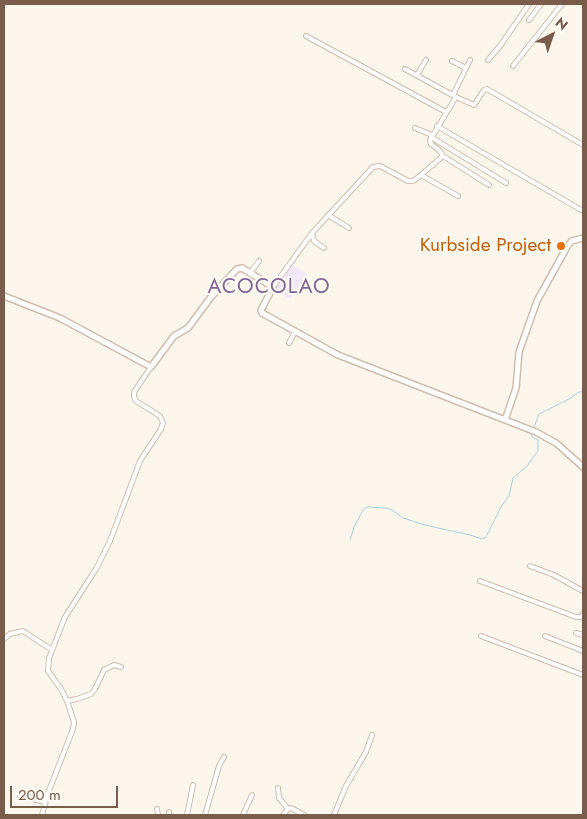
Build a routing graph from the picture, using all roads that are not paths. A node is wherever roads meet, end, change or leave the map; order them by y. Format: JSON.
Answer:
{"nodes":[{"id":1,"x":529,"y":4,"type":"edge"},
{"id":2,"x":540,"y":4,"type":"edge"},
{"id":3,"x":562,"y":4,"type":"edge"},
{"id":4,"x":529,"y":20,"type":"dead end"},
{"id":5,"x":306,"y":36,"type":"dead end"},
{"id":6,"x":426,"y":60,"type":"dead end"},
{"id":7,"x":470,"y":60,"type":"dead end"},
{"id":8,"x":488,"y":60,"type":"dead end"},
{"id":9,"x":452,"y":61,"type":"dead end"},
{"id":10,"x":513,"y":66,"type":"dead end"},
{"id":11,"x":466,"y":68,"type":"junction"},
{"id":12,"x":405,"y":69,"type":"dead end"},
{"id":13,"x":417,"y":75,"type":"junction"},
{"id":14,"x":454,"y":96,"type":"junction"},
{"id":15,"x":446,"y":112,"type":"junction"},
{"id":16,"x":437,"y":126,"type":"junction"},
{"id":17,"x":415,"y":128,"type":"dead end"},
{"id":18,"x":432,"y":136,"type":"junction"},
{"id":19,"x":583,"y":146,"type":"edge"},
{"id":20,"x":443,"y":156,"type":"junction"},
{"id":21,"x":421,"y":175,"type":"junction"},
{"id":22,"x":506,"y":182,"type":"dead end"},
{"id":23,"x":489,"y":185,"type":"dead end"},
{"id":24,"x":458,"y":196,"type":"dead end"},
{"id":25,"x":583,"y":211,"type":"edge"},
{"id":26,"x":328,"y":215,"type":"junction"},
{"id":27,"x":349,"y":228,"type":"dead end"},
{"id":28,"x":312,"y":233,"type":"junction"},
{"id":29,"x":583,"y":238,"type":"edge"},
{"id":30,"x":324,"y":248,"type":"dead end"},
{"id":31,"x":259,"y":261,"type":"dead end"},
{"id":32,"x":250,"y":272,"type":"junction"},
{"id":33,"x":273,"y":287,"type":"junction"},
{"id":34,"x":4,"y":296,"type":"edge"},
{"id":35,"x":295,"y":332,"type":"junction"},
{"id":36,"x":289,"y":343,"type":"dead end"},
{"id":37,"x":152,"y":367,"type":"junction"},
{"id":38,"x":505,"y":420,"type":"junction"},
{"id":39,"x":583,"y":467,"type":"edge"},
{"id":40,"x":530,"y":566,"type":"dead end"},
{"id":41,"x":480,"y":581,"type":"dead end"},
{"id":42,"x":583,"y":591,"type":"edge"},
{"id":43,"x":583,"y":614,"type":"edge"},
{"id":44,"x":576,"y":633,"type":"dead end"},
{"id":45,"x":583,"y":635,"type":"edge"},
{"id":46,"x":480,"y":636,"type":"dead end"},
{"id":47,"x":545,"y":636,"type":"dead end"},
{"id":48,"x":4,"y":639,"type":"edge"},
{"id":49,"x":52,"y":650,"type":"junction"},
{"id":50,"x":583,"y":651,"type":"edge"},
{"id":51,"x":121,"y":667,"type":"dead end"},
{"id":52,"x":583,"y":675,"type":"edge"},
{"id":53,"x":67,"y":701,"type":"junction"},
{"id":54,"x":372,"y":735,"type":"dead end"},
{"id":55,"x":224,"y":757,"type":"dead end"},
{"id":56,"x":193,"y":785,"type":"dead end"},
{"id":57,"x":278,"y":788,"type":"dead end"},
{"id":58,"x":252,"y":795,"type":"dead end"},
{"id":59,"x":20,"y":796,"type":"dead end"},
{"id":60,"x":45,"y":802,"type":"junction"},
{"id":61,"x":288,"y":808,"type":"junction"},
{"id":62,"x":156,"y":809,"type":"dead end"},
{"id":63,"x":42,"y":815,"type":"edge"},
{"id":64,"x":158,"y":815,"type":"edge"},
{"id":65,"x":187,"y":815,"type":"edge"},
{"id":66,"x":204,"y":815,"type":"edge"},
{"id":67,"x":243,"y":815,"type":"edge"},
{"id":68,"x":283,"y":815,"type":"edge"},
{"id":69,"x":304,"y":815,"type":"edge"},
{"id":70,"x":334,"y":815,"type":"edge"}],
"edges":[{"from":1,"to":8,"type":"street"},
{"from":2,"to":4,"type":"street"},
{"from":3,"to":10,"type":"street"},
{"from":5,"to":15,"type":"street"},
{"from":6,"to":13,"type":"street"},
{"from":7,"to":11,"type":"street"},
{"from":9,"to":11,"type":"street"},
{"from":11,"to":14,"type":"street"},
{"from":12,"to":13,"type":"street"},
{"from":13,"to":14,"type":"street"},
{"from":14,"to":15,"type":"street"},
{"from":14,"to":19,"type":"street"},
{"from":15,"to":16,"type":"street"},
{"from":16,"to":18,"type":"street"},
{"from":16,"to":25,"type":"street"},
{"from":17,"to":18,"type":"street"},
{"from":18,"to":20,"type":"street"},
{"from":18,"to":22,"type":"street"},
{"from":20,"to":21,"type":"street"},
{"from":20,"to":23,"type":"street"},
{"from":21,"to":24,"type":"street"},
{"from":21,"to":26,"type":"street"},
{"from":26,"to":27,"type":"street"},
{"from":26,"to":28,"type":"street"},
{"from":28,"to":30,"type":"street"},
{"from":28,"to":33,"type":"street"},
{"from":29,"to":38,"type":"street"},
{"from":31,"to":32,"type":"street"},
{"from":32,"to":33,"type":"street"},
{"from":32,"to":37,"type":"street"},
{"from":33,"to":35,"type":"street"},
{"from":34,"to":37,"type":"street"},
{"from":35,"to":36,"type":"street"},
{"from":35,"to":38,"type":"street"},
{"from":37,"to":49,"type":"street"},
{"from":38,"to":39,"type":"street"},
{"from":40,"to":42,"type":"street"},
{"from":41,"to":43,"type":"street"},
{"from":44,"to":45,"type":"street"},
{"from":46,"to":52,"type":"street"},
{"from":47,"to":50,"type":"street"},
{"from":48,"to":49,"type":"street"},
{"from":49,"to":53,"type":"street"},
{"from":51,"to":53,"type":"street"},
{"from":53,"to":60,"type":"street"},
{"from":54,"to":70,"type":"street"},
{"from":55,"to":66,"type":"street"},
{"from":56,"to":65,"type":"street"},
{"from":57,"to":61,"type":"street"},
{"from":58,"to":67,"type":"street"},
{"from":59,"to":60,"type":"street"},
{"from":60,"to":63,"type":"street"},
{"from":61,"to":68,"type":"street"},
{"from":61,"to":69,"type":"street"},
{"from":62,"to":64,"type":"street"}]}
